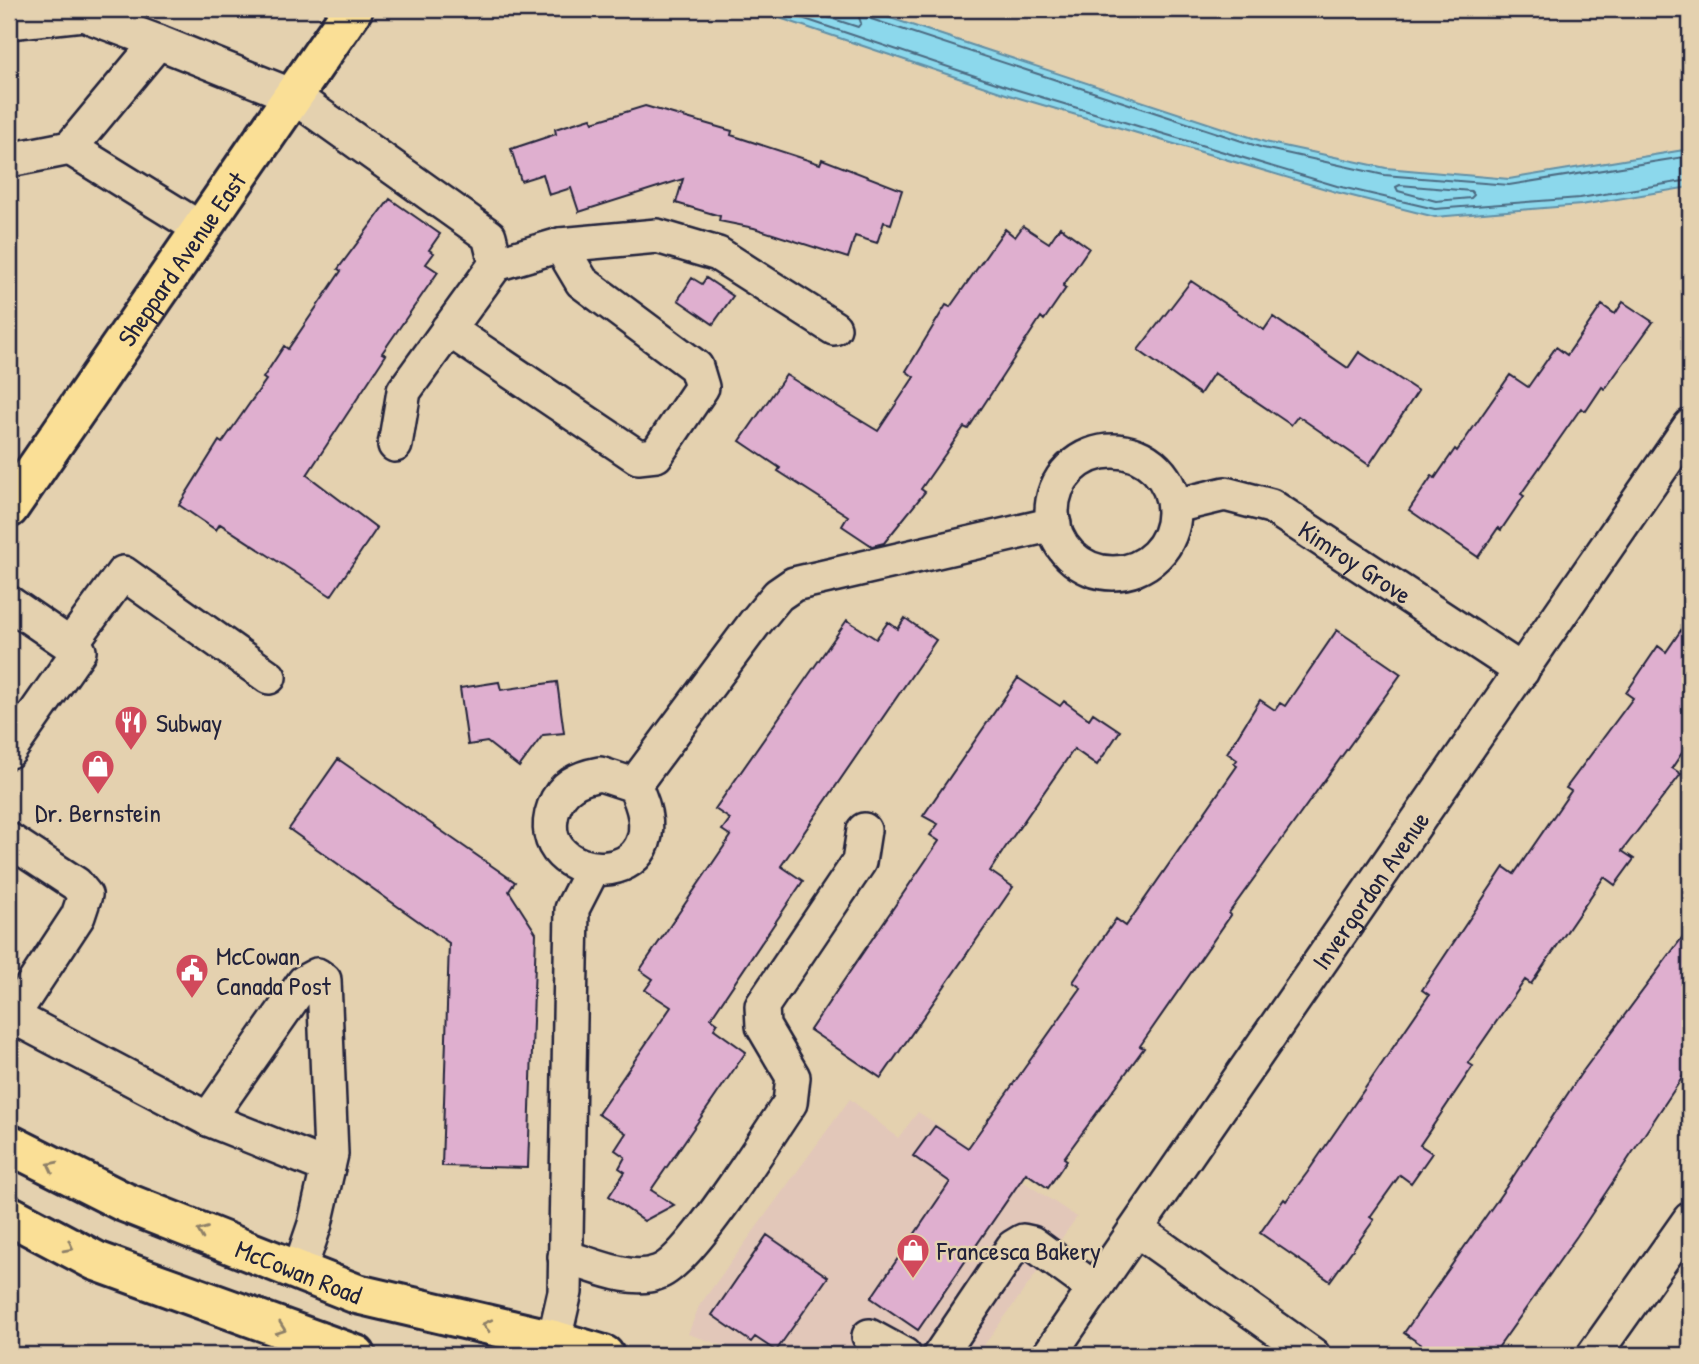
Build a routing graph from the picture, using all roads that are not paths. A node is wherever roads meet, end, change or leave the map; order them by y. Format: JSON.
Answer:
{"nodes":[{"id":1,"x":353,"y":9,"type":"edge"},
{"id":2,"x":9,"y":22,"type":"edge"},
{"id":3,"x":158,"y":42,"type":"junction"},
{"id":4,"x":293,"y":96,"type":"junction"},
{"id":5,"x":70,"y":148,"type":"junction"},
{"id":6,"x":9,"y":160,"type":"edge"},
{"id":7,"x":201,"y":229,"type":"junction"},
{"id":8,"x":560,"y":245,"type":"junction"},
{"id":9,"x":496,"y":264,"type":"junction"},
{"id":10,"x":834,"y":328,"type":"dead end"},
{"id":11,"x":448,"y":329,"type":"junction"},
{"id":12,"x":1690,"y":426,"type":"edge"},
{"id":13,"x":395,"y":445,"type":"dead end"},
{"id":14,"x":20,"y":471,"type":"edge"},
{"id":15,"x":1175,"y":506,"type":"junction"},
{"id":16,"x":9,"y":508,"type":"edge"},
{"id":17,"x":1054,"y":524,"type":"junction"},
{"id":18,"x":9,"y":603,"type":"edge"},
{"id":19,"x":70,"y":645,"type":"junction"},
{"id":20,"x":1522,"y":671,"type":"junction"},
{"id":21,"x":269,"y":677,"type":"dead end"},
{"id":22,"x":9,"y":751,"type":"edge"},
{"id":23,"x":634,"y":785,"type":"junction"},
{"id":24,"x":864,"y":830,"type":"dead end"},
{"id":25,"x":9,"y":840,"type":"edge"},
{"id":26,"x":592,"y":870,"type":"junction"},
{"id":27,"x":10,"y":1019,"type":"edge"},
{"id":28,"x":208,"y":1119,"type":"junction"},
{"id":29,"x":9,"y":1144,"type":"edge"},
{"id":30,"x":328,"y":1167,"type":"junction"},
{"id":31,"x":9,"y":1215,"type":"edge"},
{"id":32,"x":1690,"y":1219,"type":"edge"},
{"id":33,"x":1137,"y":1230,"type":"junction"},
{"id":34,"x":565,"y":1257,"type":"junction"},
{"id":35,"x":299,"y":1271,"type":"junction"},
{"id":36,"x":1095,"y":1289,"type":"junction"},
{"id":37,"x":869,"y":1336,"type":"dead end"},
{"id":38,"x":554,"y":1340,"type":"junction"},
{"id":39,"x":356,"y":1355,"type":"edge"},
{"id":40,"x":604,"y":1355,"type":"edge"},
{"id":41,"x":904,"y":1355,"type":"edge"},
{"id":42,"x":940,"y":1355,"type":"edge"},
{"id":43,"x":1049,"y":1355,"type":"edge"},
{"id":44,"x":1313,"y":1355,"type":"edge"},
{"id":45,"x":1594,"y":1355,"type":"edge"}],
"edges":[{"from":1,"to":4,"type":"main road","name":"Sheppard Avenue East"},
{"from":2,"to":3,"type":"street"},
{"from":3,"to":4,"type":"street"},
{"from":3,"to":5,"type":"street"},
{"from":4,"to":7,"type":"main road","name":"Sheppard Avenue East"},
{"from":4,"to":9,"type":"street"},
{"from":5,"to":6,"type":"street"},
{"from":5,"to":7,"type":"street"},
{"from":7,"to":14,"type":"main road","name":"Sheppard Avenue East"},
{"from":8,"to":9,"type":"street"},
{"from":8,"to":10,"type":"street"},
{"from":8,"to":11,"type":"street"},
{"from":9,"to":11,"type":"street"},
{"from":11,"to":13,"type":"street"},
{"from":12,"to":20,"type":"street","name":"Invergordon Avenue"},
{"from":14,"to":16,"type":"main road","name":"Sheppard Avenue East"},
{"from":15,"to":17,"type":"street"},
{"from":15,"to":17,"type":"street"},
{"from":15,"to":20,"type":"street","name":"Kimroy Grove"},
{"from":17,"to":23,"type":"street"},
{"from":18,"to":19,"type":"street"},
{"from":19,"to":21,"type":"street"},
{"from":19,"to":22,"type":"street"},
{"from":20,"to":33,"type":"street","name":"Invergordon Avenue"},
{"from":23,"to":26,"type":"street"},
{"from":23,"to":26,"type":"street"},
{"from":24,"to":34,"type":"street"},
{"from":25,"to":27,"type":"street"},
{"from":26,"to":34,"type":"street"},
{"from":27,"to":28,"type":"street"},
{"from":28,"to":30,"type":"street"},
{"from":28,"to":30,"type":"street"},
{"from":35,"to":29,"type":"main road","name":"McCowan Road","one_way":true},
{"from":30,"to":35,"type":"street"},
{"from":31,"to":39,"type":"main road","one_way":true},
{"from":32,"to":45,"type":"street"},
{"from":33,"to":36,"type":"street","name":"Invergordon Avenue"},
{"from":33,"to":44,"type":"street"},
{"from":34,"to":38,"type":"street"},
{"from":38,"to":35,"type":"main road","name":"McCowan Road","one_way":true},
{"from":36,"to":42,"type":"street"},
{"from":36,"to":43,"type":"street","name":"Invergordon Avenue"},
{"from":37,"to":41,"type":"street"},
{"from":38,"to":40,"type":"main road","name":"McCowan Road"}]}
